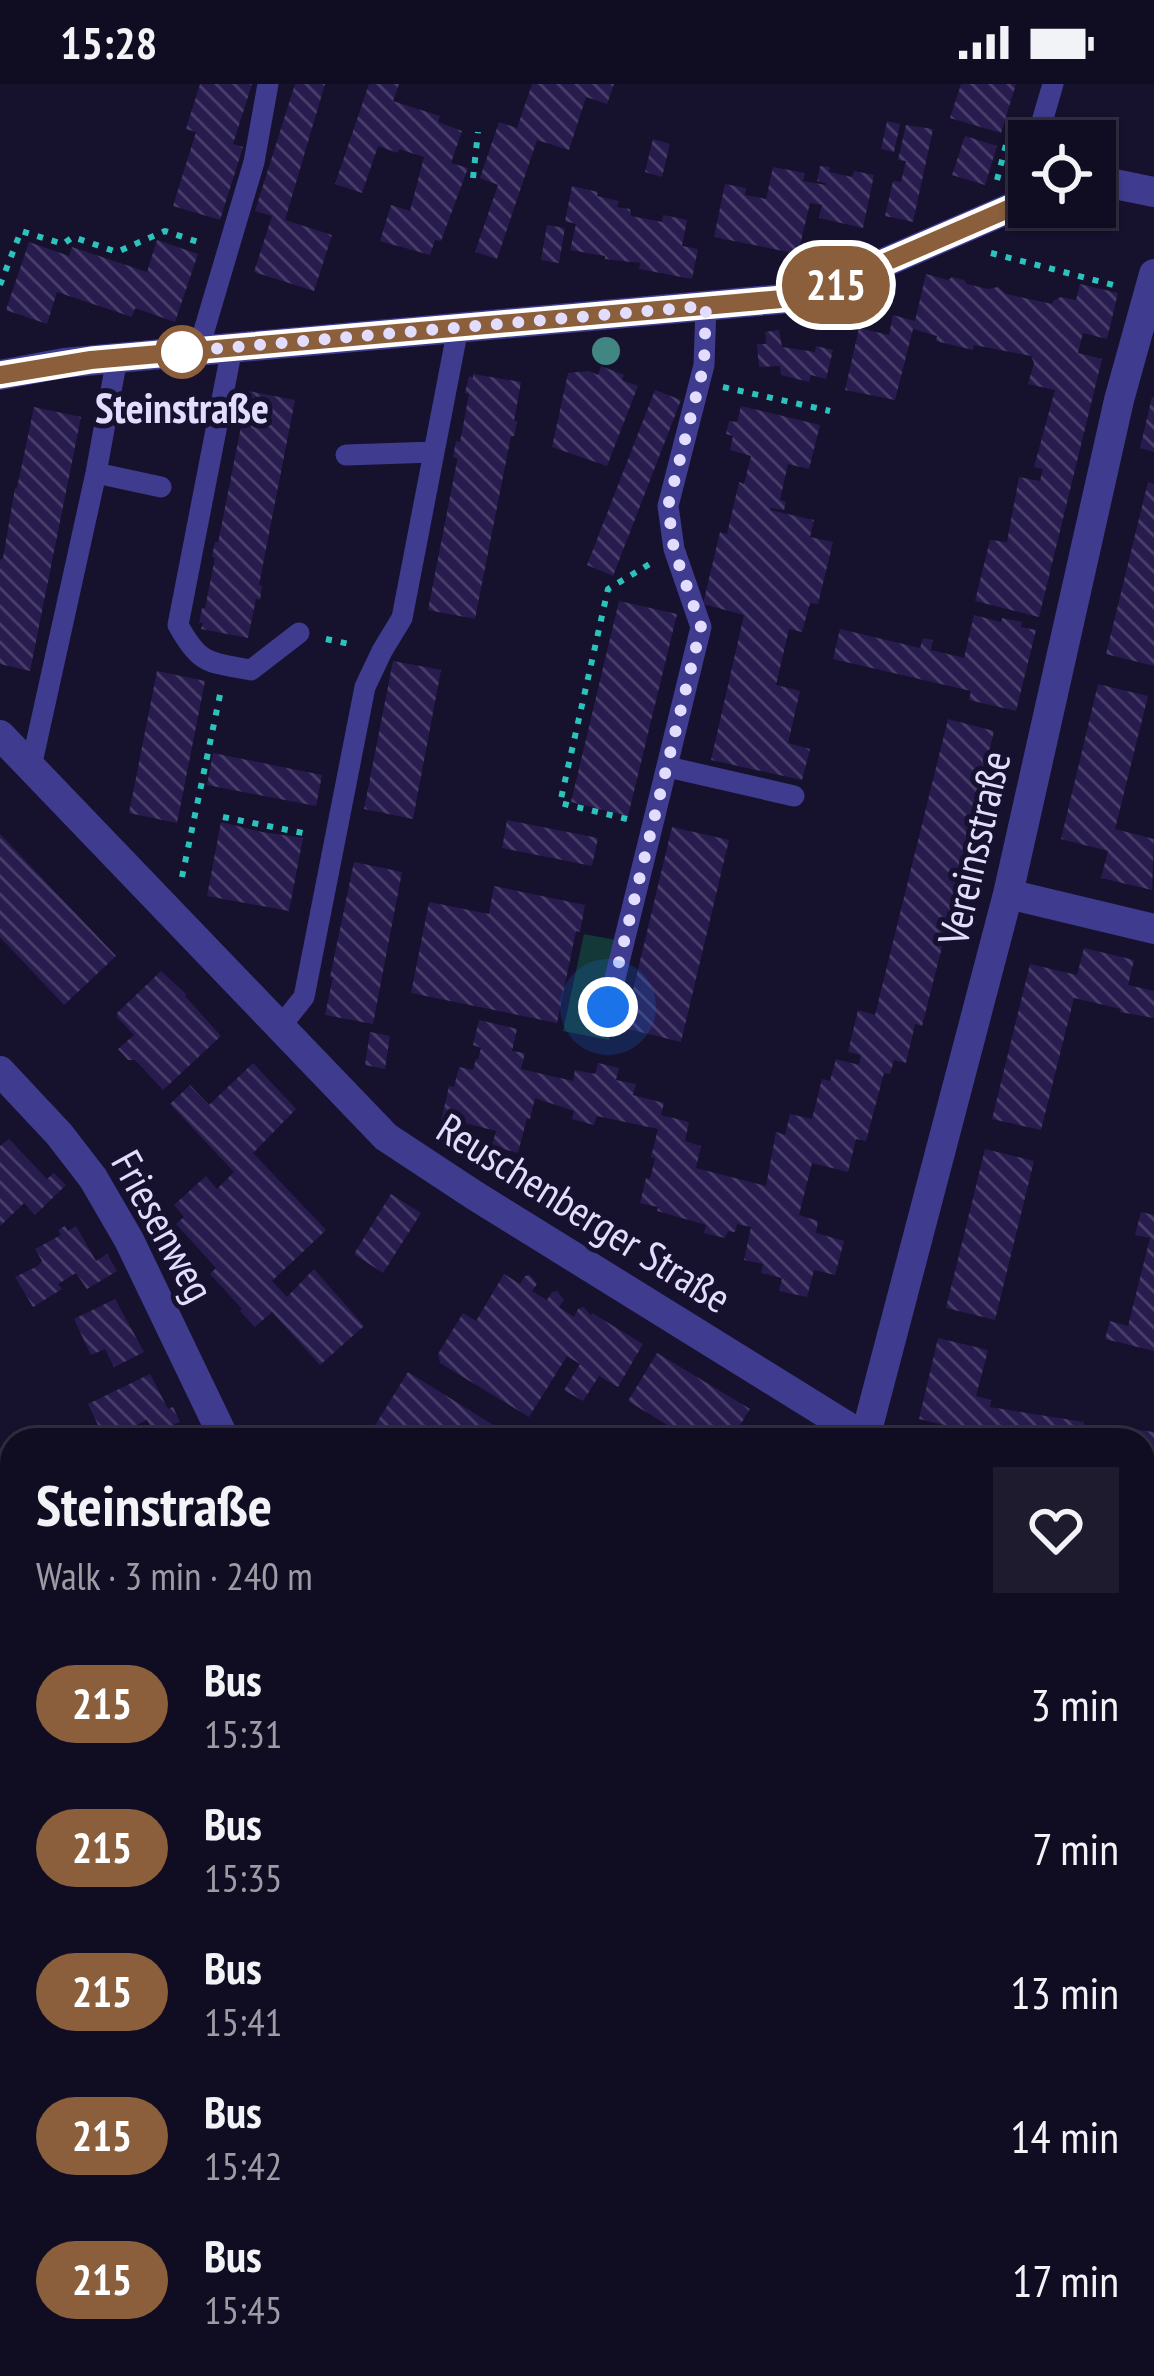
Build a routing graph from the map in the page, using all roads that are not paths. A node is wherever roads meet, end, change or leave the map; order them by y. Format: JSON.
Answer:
{"nodes":[{"id":1,"x":268,"y":84,"type":"edge"},
{"id":2,"x":1053,"y":84,"type":"edge"},
{"id":3,"x":1042,"y":120,"type":"edge"},
{"id":4,"x":1116,"y":184,"type":"edge"},
{"id":5,"x":1154,"y":192,"type":"edge"},
{"id":6,"x":1008,"y":209,"type":"edge"},
{"id":7,"x":1152,"y":284,"type":"edge"},
{"id":8,"x":706,"y":306,"type":"junction"},
{"id":9,"x":458,"y":328,"type":"junction"},
{"id":10,"x":232,"y":348,"type":"junction"},
{"id":11,"x":198,"y":351,"type":"junction"},
{"id":12,"x":117,"y":358,"type":"junction"},
{"id":13,"x":0,"y":375,"type":"edge"},
{"id":14,"x":434,"y":452,"type":"junction"},
{"id":15,"x":346,"y":454,"type":"dead end"},
{"id":16,"x":96,"y":473,"type":"junction"},
{"id":17,"x":161,"y":487,"type":"dead end"},
{"id":18,"x":299,"y":633,"type":"road end"},
{"id":19,"x":0,"y":735,"type":"edge"},
{"id":20,"x":32,"y":767,"type":"junction"},
{"id":21,"x":668,"y":767,"type":"junction"},
{"id":22,"x":794,"y":796,"type":"dead end"},
{"id":23,"x":1008,"y":894,"type":"junction"},
{"id":24,"x":1154,"y":928,"type":"edge"},
{"id":25,"x":608,"y":1007,"type":"dead end"},
{"id":26,"x":280,"y":1027,"type":"junction"},
{"id":27,"x":0,"y":1071,"type":"edge"},
{"id":28,"x":219,"y":1428,"type":"edge"},
{"id":29,"x":849,"y":1428,"type":"edge"},
{"id":30,"x":870,"y":1428,"type":"edge"}],
"edges":[{"from":1,"to":11,"type":"lane"},
{"from":2,"to":3,"type":"lane"},
{"from":4,"to":5,"type":"street"},
{"from":6,"to":8,"type":"street"},
{"from":7,"to":23,"type":"street","name":"Vereinsstraße"},
{"from":8,"to":9,"type":"street"},
{"from":8,"to":21,"type":"lane"},
{"from":9,"to":10,"type":"street"},
{"from":9,"to":14,"type":"lane"},
{"from":10,"to":11,"type":"street"},
{"from":10,"to":18,"type":"lane"},
{"from":11,"to":12,"type":"street"},
{"from":12,"to":13,"type":"street"},
{"from":12,"to":16,"type":"lane"},
{"from":14,"to":15,"type":"lane"},
{"from":14,"to":26,"type":"lane"},
{"from":16,"to":17,"type":"lane"},
{"from":16,"to":20,"type":"lane"},
{"from":19,"to":20,"type":"street","name":"Reuschenberger Straße"},
{"from":20,"to":26,"type":"street","name":"Reuschenberger Straße"},
{"from":21,"to":22,"type":"lane"},
{"from":21,"to":25,"type":"lane"},
{"from":23,"to":24,"type":"street"},
{"from":23,"to":30,"type":"street","name":"Vereinsstraße"},
{"from":26,"to":29,"type":"street","name":"Reuschenberger Straße"},
{"from":27,"to":28,"type":"street","name":"Friesenweg"}]}
